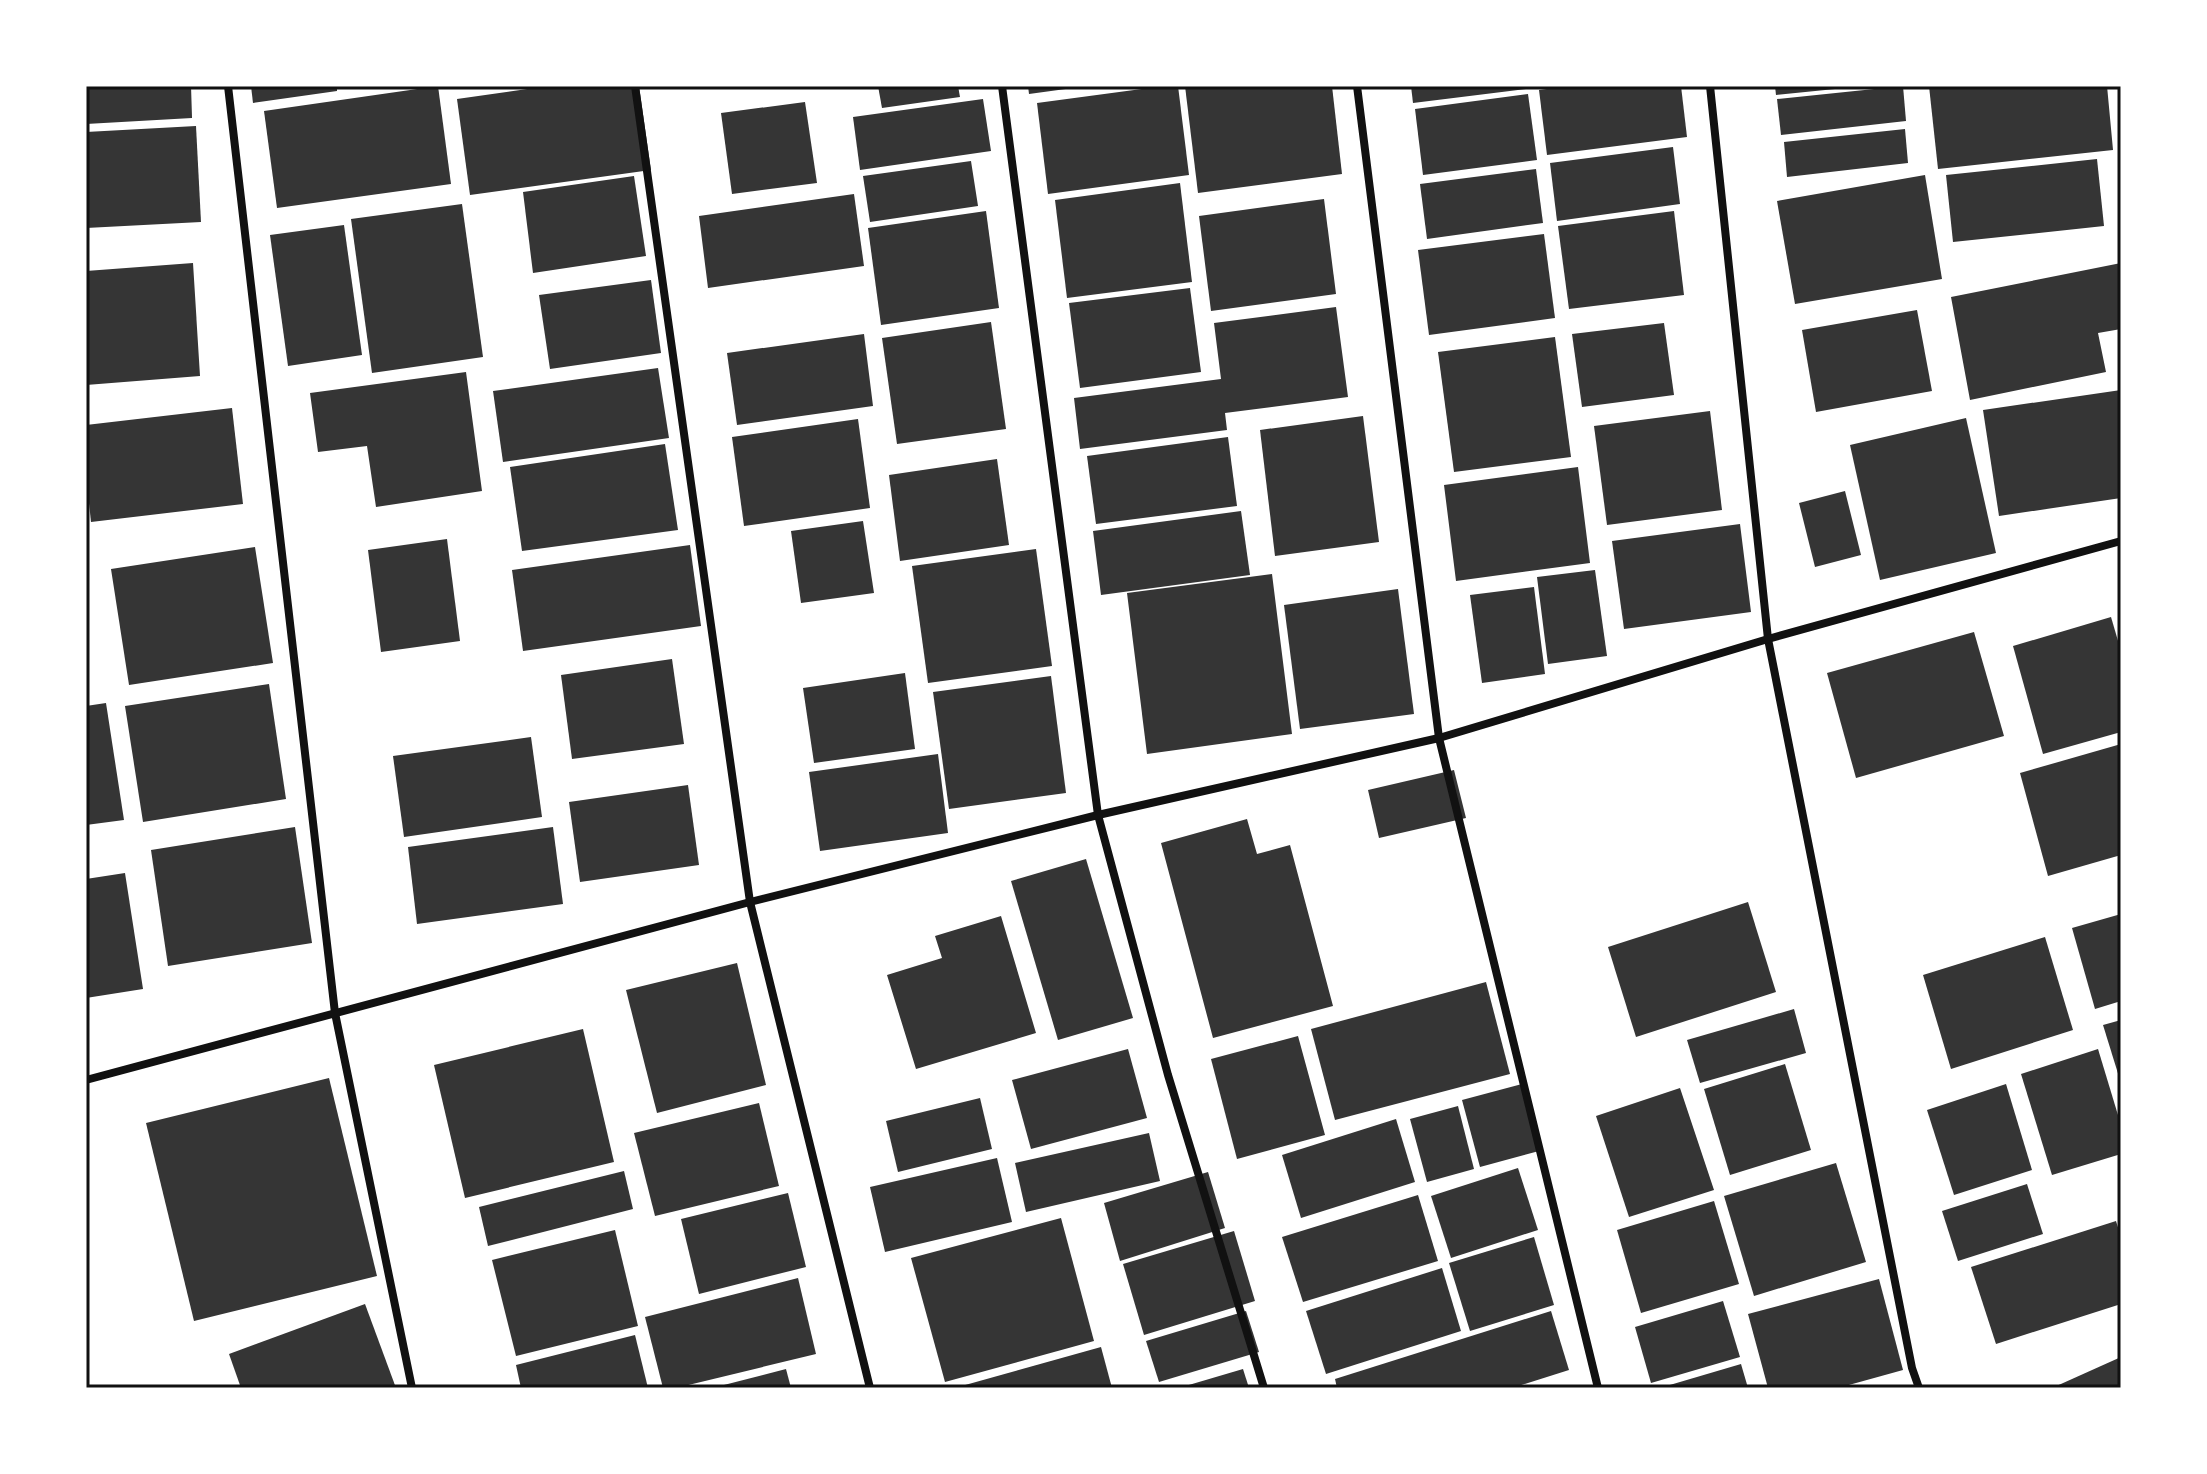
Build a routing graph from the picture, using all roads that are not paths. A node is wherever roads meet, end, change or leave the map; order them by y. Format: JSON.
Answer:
{"nodes":[{"id":1,"x":228,"y":86,"type":"edge"},
{"id":2,"x":635,"y":86,"type":"edge"},
{"id":3,"x":1002,"y":86,"type":"edge"},
{"id":4,"x":1357,"y":86,"type":"edge"},
{"id":5,"x":1710,"y":86,"type":"edge"},
{"id":6,"x":2121,"y":541,"type":"edge"},
{"id":7,"x":1768,"y":639,"type":"junction"},
{"id":8,"x":1439,"y":738,"type":"junction"},
{"id":9,"x":1098,"y":815,"type":"junction"},
{"id":10,"x":750,"y":902,"type":"junction"},
{"id":11,"x":335,"y":1013,"type":"junction"},
{"id":12,"x":86,"y":1080,"type":"edge"},
{"id":13,"x":412,"y":1388,"type":"edge"},
{"id":14,"x":870,"y":1388,"type":"edge"},
{"id":15,"x":1264,"y":1388,"type":"edge"},
{"id":16,"x":1598,"y":1388,"type":"edge"},
{"id":17,"x":1919,"y":1388,"type":"edge"}],
"edges":[{"from":1,"to":11,"type":"street"},
{"from":2,"to":10,"type":"street"},
{"from":3,"to":9,"type":"street"},
{"from":4,"to":8,"type":"street"},
{"from":5,"to":7,"type":"street"},
{"from":6,"to":7,"type":"street"},
{"from":7,"to":8,"type":"street"},
{"from":7,"to":17,"type":"street"},
{"from":8,"to":9,"type":"street"},
{"from":8,"to":16,"type":"street"},
{"from":9,"to":10,"type":"street"},
{"from":9,"to":15,"type":"street"},
{"from":10,"to":11,"type":"street"},
{"from":10,"to":14,"type":"street"},
{"from":11,"to":12,"type":"street"},
{"from":11,"to":13,"type":"street"}]}
